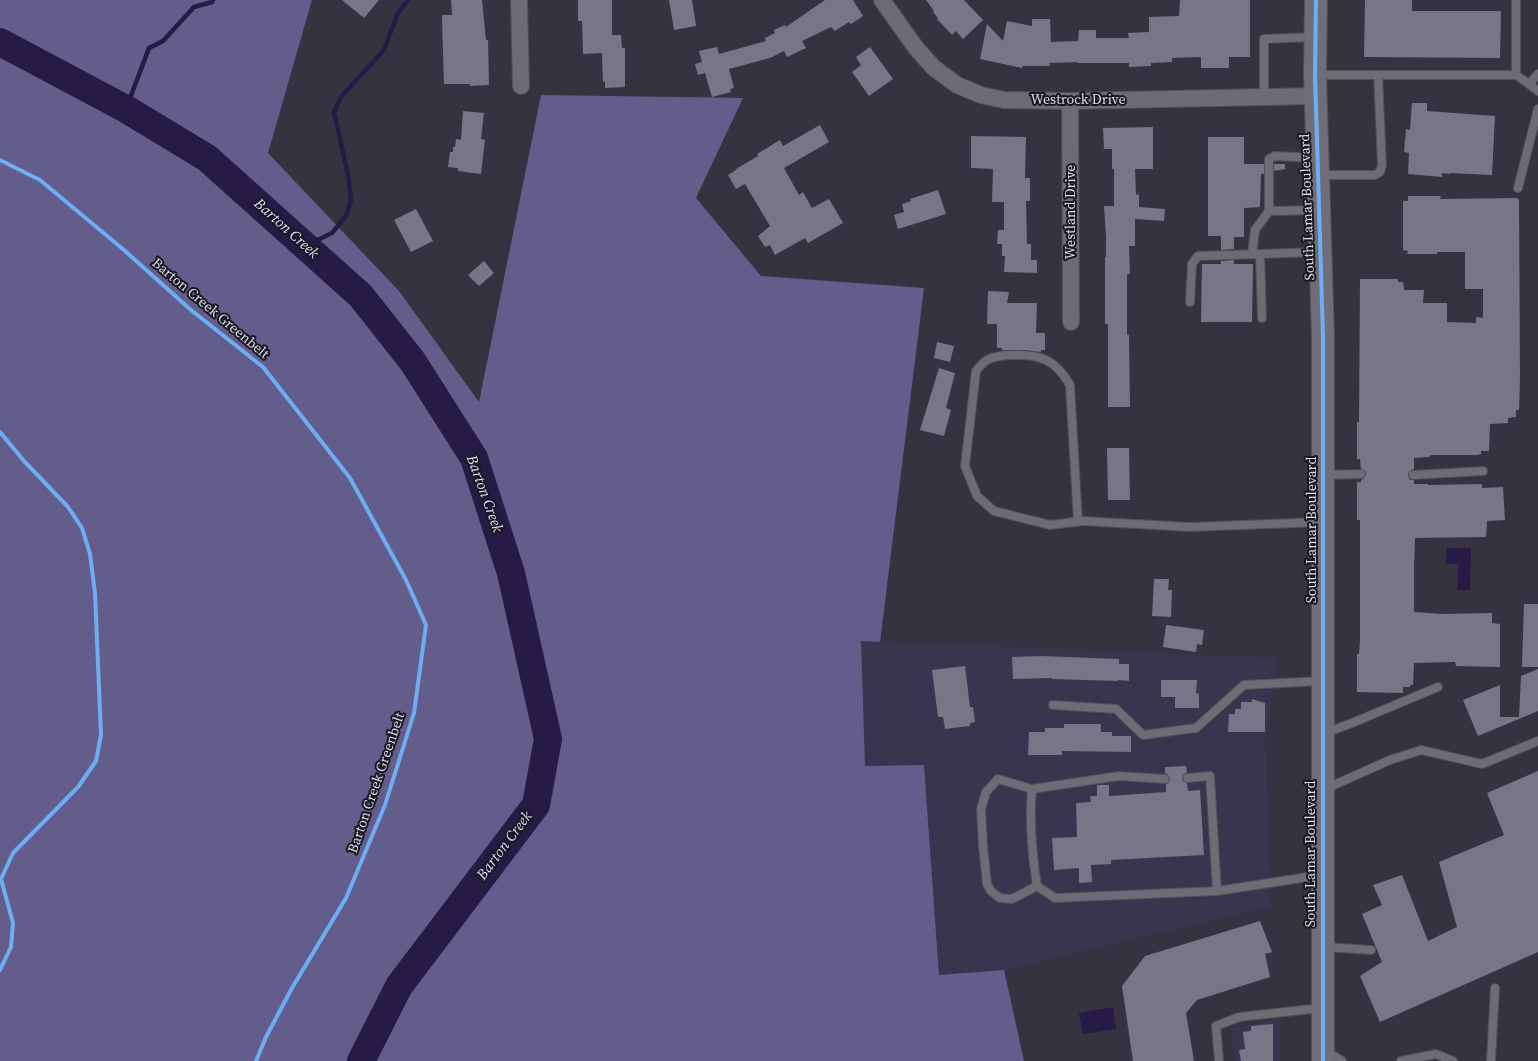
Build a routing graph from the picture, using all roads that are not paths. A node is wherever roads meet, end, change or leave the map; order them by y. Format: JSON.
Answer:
{"nodes":[{"id":1,"x":518,"y":0,"type":"edge"},
{"id":2,"x":882,"y":0,"type":"edge"},
{"id":3,"x":1316,"y":0,"type":"edge"},
{"id":4,"x":1516,"y":0,"type":"edge"},
{"id":5,"x":1316,"y":38,"type":"junction"},
{"id":6,"x":1538,"y":74,"type":"edge"},
{"id":7,"x":1378,"y":75,"type":"junction"},
{"id":8,"x":1516,"y":75,"type":"junction"},
{"id":9,"x":1529,"y":84,"type":"junction"},
{"id":10,"x":521,"y":86,"type":"dead end"},
{"id":11,"x":1316,"y":86,"type":"junction"},
{"id":12,"x":1538,"y":91,"type":"edge"},
{"id":13,"x":1264,"y":97,"type":"junction"},
{"id":14,"x":1070,"y":101,"type":"junction"},
{"id":15,"x":1538,"y":109,"type":"edge"},
{"id":16,"x":1318,"y":166,"type":"junction"},
{"id":17,"x":1518,"y":188,"type":"dead end"},
{"id":18,"x":1319,"y":210,"type":"junction"},
{"id":19,"x":1269,"y":211,"type":"junction"},
{"id":20,"x":1320,"y":252,"type":"junction"},
{"id":21,"x":1256,"y":254,"type":"junction"},
{"id":22,"x":1190,"y":302,"type":"dead end"},
{"id":23,"x":1262,"y":318,"type":"dead end"},
{"id":24,"x":1071,"y":322,"type":"dead end"},
{"id":25,"x":1483,"y":472,"type":"dead end"},
{"id":26,"x":1361,"y":474,"type":"dead end"},
{"id":27,"x":1323,"y":475,"type":"junction"},
{"id":28,"x":1413,"y":475,"type":"dead end"},
{"id":29,"x":1078,"y":522,"type":"junction"},
{"id":30,"x":1323,"y":522,"type":"junction"},
{"id":31,"x":1322,"y":681,"type":"junction"},
{"id":32,"x":1438,"y":687,"type":"dead end"},
{"id":33,"x":1053,"y":705,"type":"dead end"},
{"id":34,"x":1322,"y":734,"type":"junction"},
{"id":35,"x":1538,"y":742,"type":"edge"},
{"id":36,"x":1187,"y":778,"type":"dead end"},
{"id":37,"x":1166,"y":779,"type":"dead end"},
{"id":38,"x":1032,"y":789,"type":"junction"},
{"id":39,"x":1322,"y":790,"type":"junction"},
{"id":40,"x":1322,"y":875,"type":"junction"},
{"id":41,"x":1037,"y":886,"type":"junction"},
{"id":42,"x":1217,"y":891,"type":"junction"},
{"id":43,"x":1322,"y":947,"type":"junction"},
{"id":44,"x":1371,"y":950,"type":"dead end"},
{"id":45,"x":1495,"y":988,"type":"dead end"},
{"id":46,"x":1322,"y":1008,"type":"junction"},
{"id":47,"x":1323,"y":1055,"type":"edge"},
{"id":48,"x":1219,"y":1061,"type":"edge"},
{"id":49,"x":1342,"y":1061,"type":"edge"},
{"id":50,"x":1401,"y":1061,"type":"edge"},
{"id":51,"x":1453,"y":1061,"type":"edge"},
{"id":52,"x":1491,"y":1061,"type":"edge"}],
"edges":[{"from":1,"to":10,"type":"street"},
{"from":2,"to":14,"type":"street","name":"Westrock Drive"},
{"from":3,"to":5,"type":"main road","name":"South Lamar Boulevard"},
{"from":4,"to":8,"type":"lane"},
{"from":5,"to":11,"type":"main road","name":"South Lamar Boulevard"},
{"from":5,"to":13,"type":"lane"},
{"from":6,"to":9,"type":"lane"},
{"from":7,"to":8,"type":"lane"},
{"from":7,"to":11,"type":"lane"},
{"from":7,"to":16,"type":"lane"},
{"from":8,"to":9,"type":"lane"},
{"from":9,"to":12,"type":"lane"},
{"from":11,"to":13,"type":"street","name":"Westrock Drive"},
{"from":11,"to":16,"type":"main road","name":"South Lamar Boulevard"},
{"from":13,"to":14,"type":"street","name":"Westrock Drive"},
{"from":14,"to":24,"type":"street","name":"Westland Drive"},
{"from":15,"to":17,"type":"lane"},
{"from":16,"to":18,"type":"main road","name":"South Lamar Boulevard"},
{"from":16,"to":19,"type":"lane"},
{"from":18,"to":19,"type":"lane"},
{"from":18,"to":20,"type":"main road","name":"South Lamar Boulevard"},
{"from":19,"to":21,"type":"lane"},
{"from":20,"to":21,"type":"lane"},
{"from":20,"to":27,"type":"main road","name":"South Lamar Boulevard"},
{"from":21,"to":22,"type":"lane"},
{"from":21,"to":23,"type":"lane"},
{"from":25,"to":28,"type":"lane"},
{"from":26,"to":27,"type":"lane"},
{"from":27,"to":30,"type":"main road","name":"South Lamar Boulevard"},
{"from":29,"to":29,"type":"lane"},
{"from":29,"to":30,"type":"lane"},
{"from":30,"to":31,"type":"main road","name":"South Lamar Boulevard"},
{"from":31,"to":33,"type":"lane"},
{"from":31,"to":34,"type":"main road","name":"South Lamar Boulevard"},
{"from":32,"to":34,"type":"lane"},
{"from":34,"to":39,"type":"main road","name":"South Lamar Boulevard"},
{"from":35,"to":39,"type":"lane"},
{"from":36,"to":42,"type":"lane"},
{"from":37,"to":38,"type":"lane"},
{"from":38,"to":41,"type":"lane"},
{"from":38,"to":41,"type":"lane"},
{"from":39,"to":40,"type":"main road","name":"South Lamar Boulevard"},
{"from":40,"to":42,"type":"lane"},
{"from":40,"to":43,"type":"main road","name":"South Lamar Boulevard"},
{"from":41,"to":42,"type":"lane"},
{"from":43,"to":44,"type":"lane"},
{"from":43,"to":46,"type":"main road","name":"South Lamar Boulevard"},
{"from":45,"to":52,"type":"lane"},
{"from":46,"to":47,"type":"main road","name":"South Lamar Boulevard"},
{"from":46,"to":48,"type":"lane"},
{"from":47,"to":49,"type":"lane"},
{"from":50,"to":51,"type":"lane"}]}
